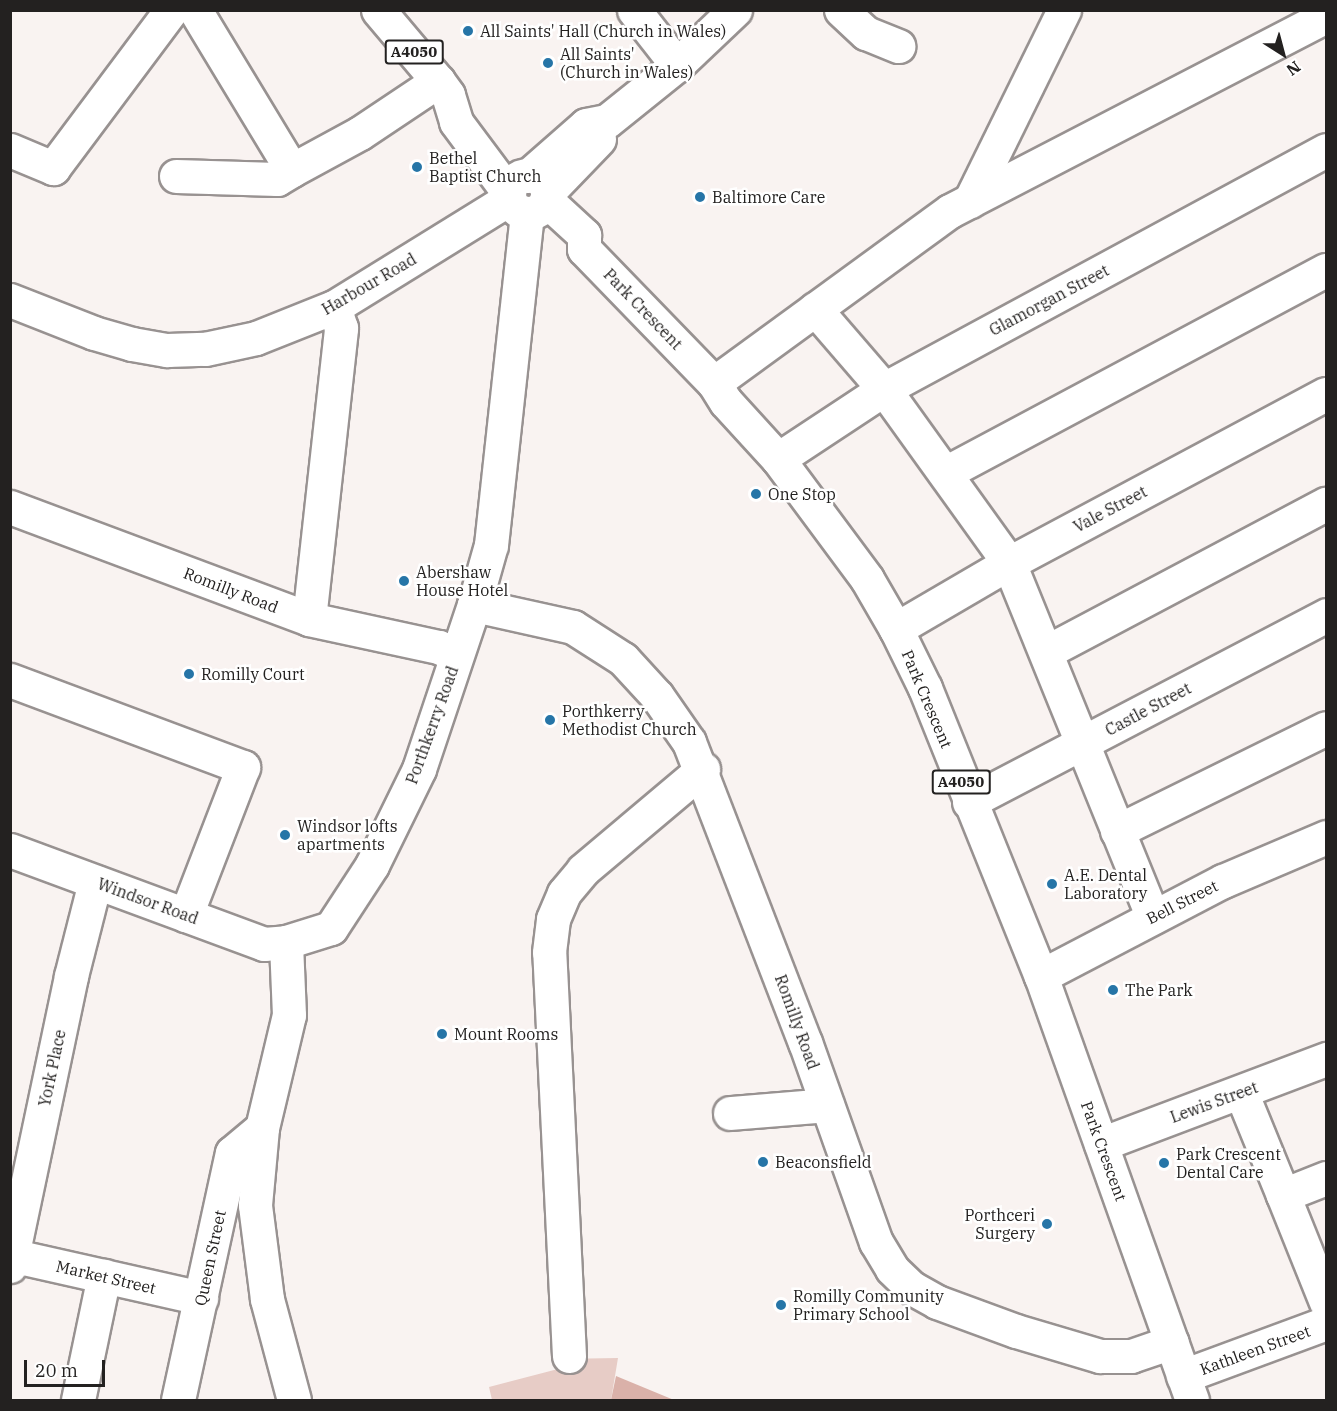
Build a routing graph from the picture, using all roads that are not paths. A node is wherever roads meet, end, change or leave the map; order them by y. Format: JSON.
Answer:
{"nodes":[{"id":1,"x":171,"y":10,"type":"edge"},
{"id":2,"x":195,"y":10,"type":"edge"},
{"id":3,"x":378,"y":10,"type":"edge"},
{"id":4,"x":634,"y":10,"type":"edge"},
{"id":5,"x":841,"y":10,"type":"edge"},
{"id":6,"x":1064,"y":10,"type":"edge"},
{"id":7,"x":720,"y":16,"type":"edge"},
{"id":8,"x":1326,"y":18,"type":"edge"},
{"id":9,"x":899,"y":46,"type":"dead end"},
{"id":10,"x":677,"y":65,"type":"junction"},
{"id":11,"x":443,"y":88,"type":"junction"},
{"id":12,"x":10,"y":150,"type":"edge"},
{"id":13,"x":1326,"y":150,"type":"edge"},
{"id":14,"x":292,"y":170,"type":"junction"},
{"id":15,"x":176,"y":176,"type":"dead end"},
{"id":16,"x":528,"y":195,"type":"junction"},
{"id":17,"x":970,"y":201,"type":"junction"},
{"id":18,"x":1326,"y":270,"type":"edge"},
{"id":19,"x":10,"y":300,"type":"edge"},
{"id":20,"x":333,"y":307,"type":"junction"},
{"id":21,"x":815,"y":309,"type":"junction"},
{"id":22,"x":714,"y":383,"type":"junction"},
{"id":23,"x":884,"y":388,"type":"junction"},
{"id":24,"x":1326,"y":394,"type":"edge"},
{"id":25,"x":778,"y":459,"type":"junction"},
{"id":26,"x":947,"y":472,"type":"junction"},
{"id":27,"x":1326,"y":504,"type":"edge"},
{"id":28,"x":10,"y":507,"type":"edge"},
{"id":29,"x":1009,"y":563,"type":"junction"},
{"id":30,"x":474,"y":605,"type":"junction"},
{"id":31,"x":1326,"y":615,"type":"edge"},
{"id":32,"x":309,"y":619,"type":"junction"},
{"id":33,"x":896,"y":629,"type":"junction"},
{"id":34,"x":1046,"y":652,"type":"junction"},
{"id":35,"x":456,"y":656,"type":"junction"},
{"id":36,"x":10,"y":680,"type":"edge"},
{"id":37,"x":1326,"y":728,"type":"edge"},
{"id":38,"x":1082,"y":744,"type":"junction"},
{"id":39,"x":703,"y":770,"type":"junction"},
{"id":40,"x":969,"y":802,"type":"junction"},
{"id":41,"x":1118,"y":831,"type":"junction"},
{"id":42,"x":1326,"y":837,"type":"edge"},
{"id":43,"x":10,"y":850,"type":"edge"},
{"id":44,"x":95,"y":882,"type":"junction"},
{"id":45,"x":186,"y":915,"type":"junction"},
{"id":46,"x":1153,"y":917,"type":"junction"},
{"id":47,"x":286,"y":942,"type":"junction"},
{"id":48,"x":1041,"y":976,"type":"junction"},
{"id":49,"x":1326,"y":1059,"type":"edge"},
{"id":50,"x":1241,"y":1092,"type":"junction"},
{"id":51,"x":827,"y":1105,"type":"junction"},
{"id":52,"x":730,"y":1113,"type":"dead end"},
{"id":53,"x":262,"y":1128,"type":"junction"},
{"id":54,"x":1101,"y":1144,"type":"junction"},
{"id":55,"x":1326,"y":1178,"type":"edge"},
{"id":56,"x":1283,"y":1195,"type":"junction"},
{"id":57,"x":11,"y":1259,"type":"edge"},
{"id":58,"x":104,"y":1276,"type":"junction"},
{"id":59,"x":201,"y":1298,"type":"junction"},
{"id":60,"x":1326,"y":1302,"type":"edge"},
{"id":61,"x":1326,"y":1323,"type":"edge"},
{"id":62,"x":1172,"y":1342,"type":"junction"},
{"id":63,"x":569,"y":1356,"type":"dead end"},
{"id":64,"x":1187,"y":1388,"type":"edge"},
{"id":65,"x":78,"y":1401,"type":"edge"},
{"id":66,"x":178,"y":1401,"type":"edge"},
{"id":67,"x":294,"y":1401,"type":"edge"}],
"edges":[{"from":1,"to":12,"type":"street"},
{"from":2,"to":14,"type":"street"},
{"from":3,"to":11,"type":"street","number":"A4050"},
{"from":4,"to":10,"type":"street"},
{"from":5,"to":9,"type":"street"},
{"from":6,"to":17,"type":"street"},
{"from":7,"to":10,"type":"street","name":"Harbour Road"},
{"from":8,"to":17,"type":"street"},
{"from":10,"to":16,"type":"street","name":"Harbour Road"},
{"from":11,"to":14,"type":"street"},
{"from":11,"to":16,"type":"street","number":"A4050"},
{"from":13,"to":23,"type":"street","name":"Glamorgan Street"},
{"from":14,"to":15,"type":"street"},
{"from":16,"to":20,"type":"street","name":"Harbour Road"},
{"from":16,"to":22,"type":"street","name":"Park Crescent","number":"A4050"},
{"from":16,"to":30,"type":"street","name":"Porthkerry Road"},
{"from":17,"to":21,"type":"street"},
{"from":18,"to":26,"type":"street"},
{"from":19,"to":20,"type":"street","name":"Harbour Road"},
{"from":20,"to":32,"type":"street"},
{"from":21,"to":22,"type":"street"},
{"from":21,"to":23,"type":"street"},
{"from":22,"to":25,"type":"street","name":"Park Crescent","number":"A4050"},
{"from":23,"to":25,"type":"street","name":"Glamorgan Street"},
{"from":23,"to":26,"type":"street"},
{"from":24,"to":29,"type":"street","name":"Vale Street"},
{"from":25,"to":33,"type":"street","name":"Park Crescent","number":"A4050"},
{"from":26,"to":29,"type":"street"},
{"from":27,"to":34,"type":"street"},
{"from":28,"to":32,"type":"street","name":"Romilly Road"},
{"from":29,"to":33,"type":"street","name":"Vale Street"},
{"from":29,"to":34,"type":"street"},
{"from":30,"to":35,"type":"street","name":"Porthkerry Road"},
{"from":30,"to":39,"type":"street","name":"Romilly Road"},
{"from":31,"to":38,"type":"street","name":"Castle Street"},
{"from":32,"to":35,"type":"street","name":"Romilly Road"},
{"from":33,"to":40,"type":"street","name":"Park Crescent","number":"A4050"},
{"from":34,"to":38,"type":"street"},
{"from":35,"to":47,"type":"street","name":"Porthkerry Road"},
{"from":36,"to":45,"type":"street"},
{"from":37,"to":41,"type":"street"},
{"from":38,"to":40,"type":"street","name":"Castle Street"},
{"from":38,"to":41,"type":"street"},
{"from":39,"to":51,"type":"street","name":"Romilly Road"},
{"from":39,"to":63,"type":"street"},
{"from":40,"to":48,"type":"street","name":"Park Crescent","number":"A4050"},
{"from":41,"to":46,"type":"street"},
{"from":42,"to":46,"type":"street","name":"Bell Street"},
{"from":43,"to":44,"type":"street","name":"Windsor Road"},
{"from":44,"to":45,"type":"street","name":"Windsor Road"},
{"from":44,"to":57,"type":"street","name":"York Place"},
{"from":45,"to":47,"type":"street","name":"Windsor Road"},
{"from":46,"to":48,"type":"street","name":"Bell Street"},
{"from":47,"to":53,"type":"street"},
{"from":48,"to":54,"type":"street","name":"Park Crescent","number":"A4050"},
{"from":49,"to":50,"type":"street","name":"Lewis Street"},
{"from":50,"to":54,"type":"street","name":"Lewis Street"},
{"from":50,"to":56,"type":"street"},
{"from":51,"to":52,"type":"street"},
{"from":51,"to":62,"type":"street","name":"Romilly Road"},
{"from":53,"to":59,"type":"street","name":"Queen Street"},
{"from":53,"to":67,"type":"street"},
{"from":54,"to":62,"type":"street","name":"Park Crescent","number":"A4050"},
{"from":55,"to":56,"type":"street"},
{"from":56,"to":60,"type":"street"},
{"from":57,"to":58,"type":"street","name":"Market Street"},
{"from":58,"to":59,"type":"street","name":"Market Street"},
{"from":58,"to":65,"type":"street"},
{"from":59,"to":66,"type":"street","name":"Queen Street"},
{"from":61,"to":64,"type":"street","name":"Kathleen Street"},
{"from":62,"to":64,"type":"street","name":"Park Crescent","number":"A4050"}]}
